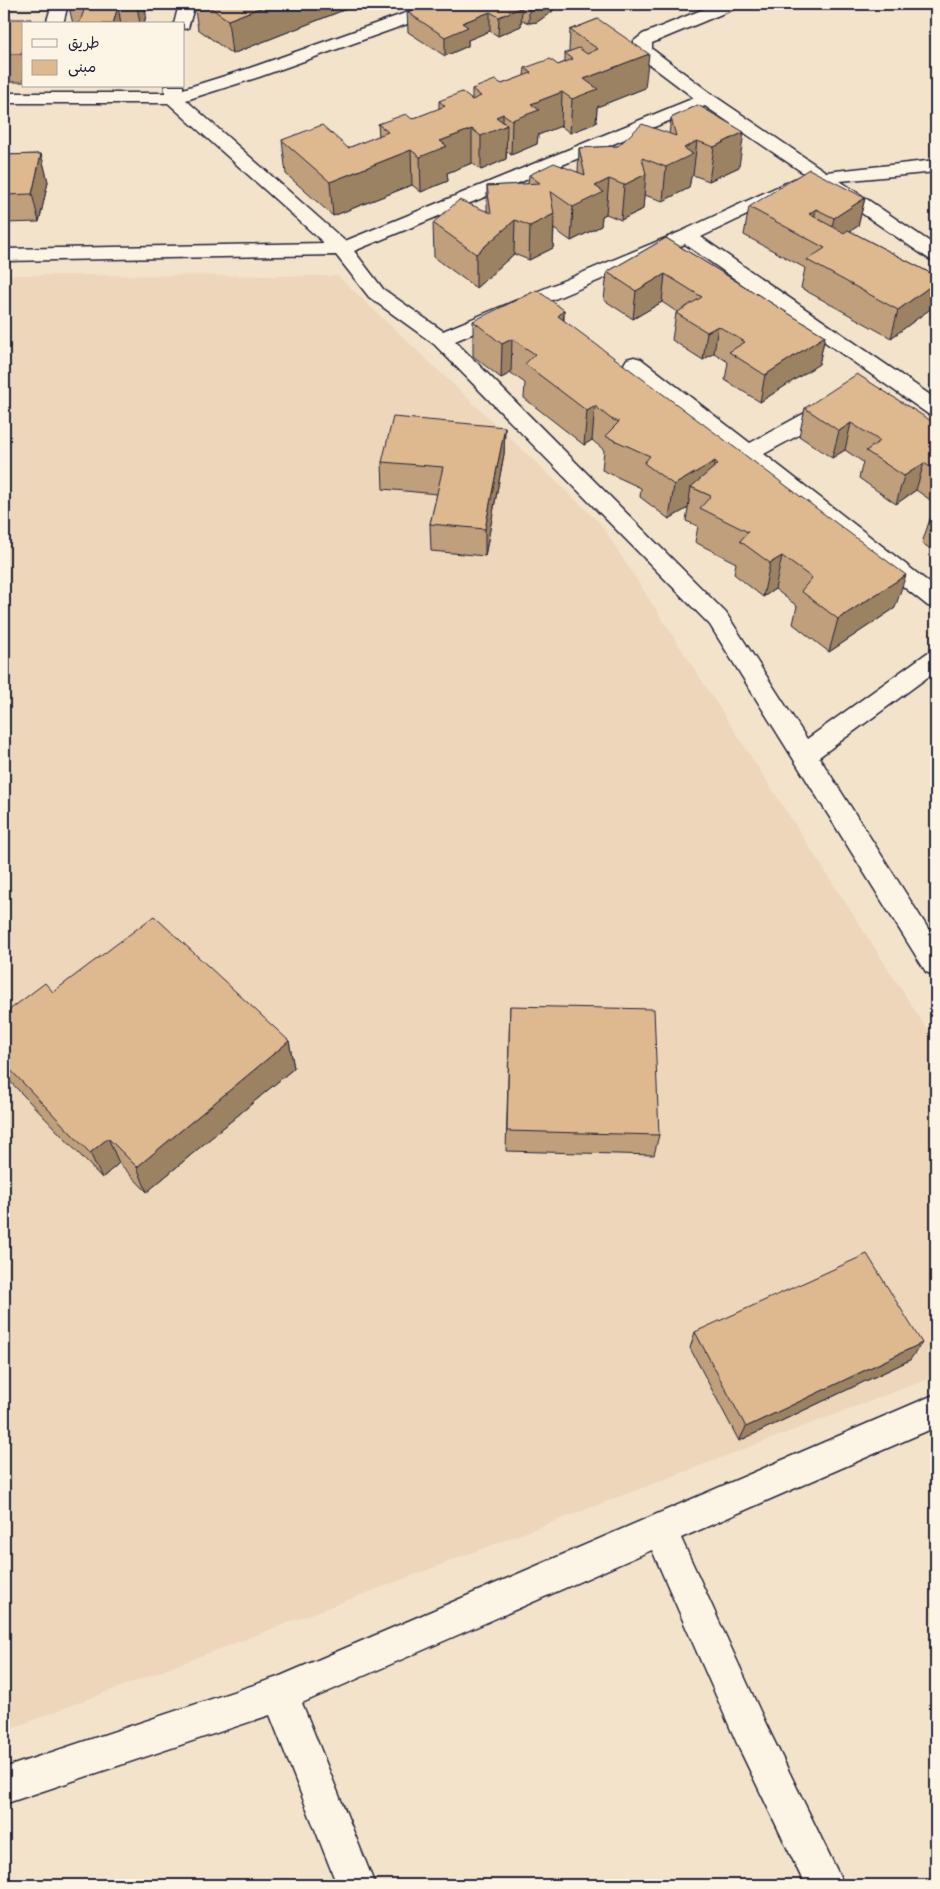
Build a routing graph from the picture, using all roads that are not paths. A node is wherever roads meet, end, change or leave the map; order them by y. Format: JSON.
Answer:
{"nodes":[{"id":1,"x":60,"y":4,"type":"edge"},
{"id":2,"x":446,"y":4,"type":"edge"},
{"id":3,"x":730,"y":4,"type":"edge"},
{"id":4,"x":189,"y":5,"type":"edge"},
{"id":5,"x":55,"y":22,"type":"edge"},
{"id":6,"x":183,"y":22,"type":"edge"},
{"id":7,"x":174,"y":92,"type":"edge"},
{"id":8,"x":4,"y":98,"type":"edge"},
{"id":9,"x":707,"y":99,"type":"junction"},
{"id":10,"x":936,"y":166,"type":"edge"},
{"id":11,"x":822,"y":176,"type":"junction"},
{"id":12,"x":687,"y":236,"type":"junction"},
{"id":13,"x":342,"y":249,"type":"junction"},
{"id":14,"x":4,"y":255,"type":"edge"},
{"id":15,"x":936,"y":255,"type":"edge"},
{"id":16,"x":441,"y":339,"type":"junction"},
{"id":17,"x":634,"y":364,"type":"dead end"},
{"id":18,"x":871,"y":386,"type":"junction"},
{"id":19,"x":936,"y":409,"type":"edge"},
{"id":20,"x":749,"y":453,"type":"junction"},
{"id":21,"x":936,"y":600,"type":"edge"},
{"id":22,"x":936,"y":659,"type":"edge"},
{"id":23,"x":805,"y":754,"type":"junction"},
{"id":24,"x":936,"y":964,"type":"edge"},
{"id":25,"x":936,"y":1410,"type":"edge"},
{"id":26,"x":660,"y":1529,"type":"junction"},
{"id":27,"x":280,"y":1694,"type":"junction"},
{"id":28,"x":4,"y":1786,"type":"edge"},
{"id":29,"x":356,"y":1885,"type":"edge"},
{"id":30,"x":825,"y":1885,"type":"edge"}],
"edges":[{"from":1,"to":5,"type":"street"},
{"from":2,"to":7,"type":"street"},
{"from":3,"to":9,"type":"street"},
{"from":4,"to":6,"type":"street"},
{"from":7,"to":8,"type":"street"},
{"from":7,"to":13,"type":"street"},
{"from":9,"to":11,"type":"street"},
{"from":9,"to":13,"type":"street"},
{"from":10,"to":11,"type":"street"},
{"from":11,"to":12,"type":"street"},
{"from":11,"to":15,"type":"street"},
{"from":12,"to":16,"type":"street"},
{"from":12,"to":18,"type":"street"},
{"from":13,"to":14,"type":"street"},
{"from":13,"to":16,"type":"street"},
{"from":16,"to":23,"type":"street"},
{"from":17,"to":20,"type":"street"},
{"from":18,"to":19,"type":"street"},
{"from":18,"to":20,"type":"street"},
{"from":20,"to":21,"type":"street"},
{"from":22,"to":23,"type":"street"},
{"from":23,"to":24,"type":"street"},
{"from":25,"to":26,"type":"street"},
{"from":26,"to":27,"type":"street"},
{"from":26,"to":30,"type":"street"},
{"from":27,"to":28,"type":"street"},
{"from":27,"to":29,"type":"street"}]}
